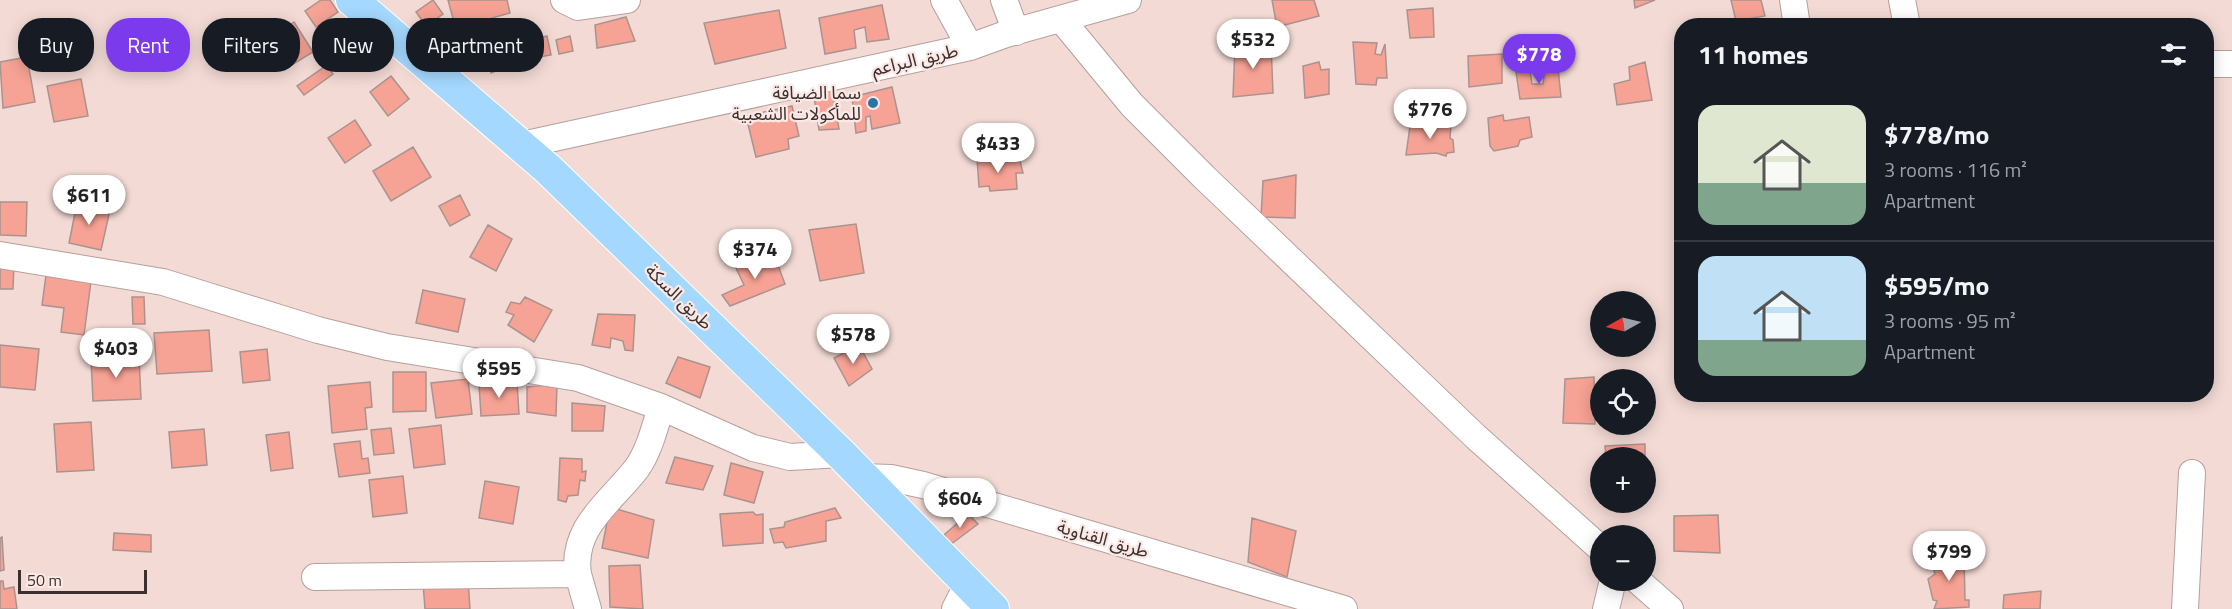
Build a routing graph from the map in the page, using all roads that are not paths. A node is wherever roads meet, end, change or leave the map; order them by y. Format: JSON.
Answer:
{"nodes":[{"id":1,"x":352,"y":0,"type":"edge"},
{"id":2,"x":564,"y":0,"type":"edge"},
{"id":3,"x":627,"y":0,"type":"edge"},
{"id":4,"x":944,"y":0,"type":"edge"},
{"id":5,"x":1004,"y":0,"type":"edge"},
{"id":6,"x":1128,"y":0,"type":"edge"},
{"id":7,"x":1793,"y":0,"type":"edge"},
{"id":8,"x":1902,"y":0,"type":"edge"},
{"id":9,"x":1796,"y":18,"type":"edge"},
{"id":10,"x":1905,"y":18,"type":"edge"},
{"id":11,"x":1061,"y":19,"type":"junction"},
{"id":12,"x":1016,"y":32,"type":"junction"},
{"id":13,"x":970,"y":47,"type":"junction"},
{"id":14,"x":2214,"y":64,"type":"edge"},
{"id":15,"x":2232,"y":64,"type":"edge"},
{"id":16,"x":522,"y":145,"type":"junction"},
{"id":17,"x":0,"y":255,"type":"edge"},
{"id":18,"x":661,"y":407,"type":"junction"},
{"id":19,"x":841,"y":454,"type":"junction"},
{"id":20,"x":2192,"y":473,"type":"dead end"},
{"id":21,"x":862,"y":477,"type":"junction"},
{"id":22,"x":1590,"y":539,"type":"edge"},
{"id":23,"x":578,"y":574,"type":"junction"},
{"id":24,"x":315,"y":577,"type":"dead end"},
{"id":25,"x":1610,"y":591,"type":"edge"},
{"id":26,"x":1650,"y":591,"type":"edge"},
{"id":27,"x":962,"y":596,"type":"edge"},
{"id":28,"x":588,"y":609,"type":"edge"},
{"id":29,"x":993,"y":609,"type":"edge"},
{"id":30,"x":1344,"y":609,"type":"edge"},
{"id":31,"x":1606,"y":609,"type":"edge"},
{"id":32,"x":1670,"y":609,"type":"edge"},
{"id":33,"x":2185,"y":609,"type":"edge"}],
"edges":[{"from":1,"to":16,"type":"main road","name":"طريق السكة"},
{"from":2,"to":3,"type":"street"},
{"from":4,"to":13,"type":"street"},
{"from":5,"to":12,"type":"street"},
{"from":6,"to":11,"type":"street","name":"طريق البراعم"},
{"from":7,"to":9,"type":"street"},
{"from":8,"to":10,"type":"street"},
{"from":11,"to":12,"type":"street","name":"طريق البراعم"},
{"from":11,"to":22,"type":"street"},
{"from":12,"to":13,"type":"street","name":"طريق البراعم"},
{"from":13,"to":16,"type":"street","name":"طريق البراعم"},
{"from":14,"to":15,"type":"street"},
{"from":16,"to":19,"type":"main road","name":"طريق السكة"},
{"from":17,"to":18,"type":"street"},
{"from":18,"to":19,"type":"street"},
{"from":18,"to":23,"type":"street"},
{"from":19,"to":21,"type":"main road","name":"طريق السكة"},
{"from":20,"to":33,"type":"street"},
{"from":21,"to":27,"type":"main road","name":"طريق السكة"},
{"from":21,"to":30,"type":"street","name":"طريق القناوية"},
{"from":23,"to":24,"type":"street"},
{"from":23,"to":28,"type":"street"},
{"from":25,"to":31,"type":"street"},
{"from":26,"to":32,"type":"street"},
{"from":27,"to":29,"type":"main road","name":"طريق السكة"}]}
